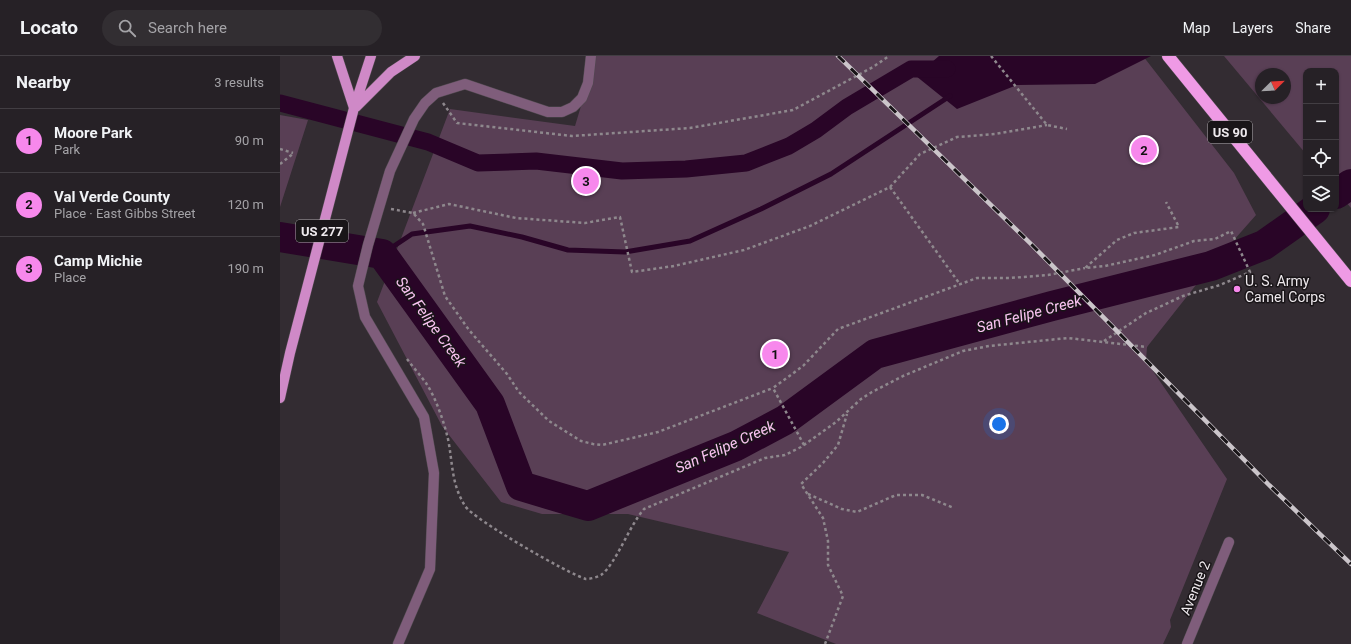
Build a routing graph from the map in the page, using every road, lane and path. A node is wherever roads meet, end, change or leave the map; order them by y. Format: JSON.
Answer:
{"nodes":[{"id":1,"x":337,"y":56,"type":"edge"},
{"id":2,"x":371,"y":56,"type":"edge"},
{"id":3,"x":415,"y":56,"type":"edge"},
{"id":4,"x":591,"y":56,"type":"edge"},
{"id":5,"x":889,"y":56,"type":"edge"},
{"id":6,"x":991,"y":56,"type":"edge"},
{"id":7,"x":1170,"y":58,"type":"edge"},
{"id":8,"x":436,"y":93,"type":"junction"},
{"id":9,"x":354,"y":108,"type":"junction"},
{"id":10,"x":1047,"y":126,"type":"junction"},
{"id":11,"x":1067,"y":129,"type":"dead end"},
{"id":12,"x":280,"y":149,"type":"edge"},
{"id":13,"x":280,"y":164,"type":"edge"},
{"id":14,"x":890,"y":187,"type":"junction"},
{"id":15,"x":1166,"y":202,"type":"dead end"},
{"id":16,"x":381,"y":203,"type":"junction"},
{"id":17,"x":413,"y":213,"type":"junction"},
{"id":18,"x":1085,"y":268,"type":"junction"},
{"id":19,"x":1351,"y":280,"type":"edge"},
{"id":20,"x":959,"y":283,"type":"junction"},
{"id":21,"x":1104,"y":341,"type":"junction"},
{"id":22,"x":1147,"y":347,"type":"dead end"},
{"id":23,"x":404,"y":356,"type":"dead end"},
{"id":24,"x":773,"y":388,"type":"junction"},
{"id":25,"x":280,"y":398,"type":"edge"},
{"id":26,"x":847,"y":414,"type":"junction"},
{"id":27,"x":804,"y":445,"type":"junction"},
{"id":28,"x":808,"y":494,"type":"junction"},
{"id":29,"x":954,"y":508,"type":"dead end"},
{"id":30,"x":1229,"y":542,"type":"dead end"},
{"id":31,"x":398,"y":644,"type":"edge"},
{"id":32,"x":825,"y":644,"type":"edge"},
{"id":33,"x":1188,"y":644,"type":"edge"}],
"edges":[{"from":1,"to":9,"type":"main road"},
{"from":2,"to":9,"type":"main road","number":"US 277"},
{"from":3,"to":9,"type":"main road"},
{"from":4,"to":8,"type":"street"},
{"from":5,"to":8,"type":"path"},
{"from":6,"to":10,"type":"path"},
{"from":7,"to":19,"type":"highway","number":"US 90"},
{"from":8,"to":16,"type":"street"},
{"from":9,"to":25,"type":"main road","number":"US 277"},
{"from":10,"to":11,"type":"path"},
{"from":10,"to":14,"type":"path"},
{"from":12,"to":13,"type":"path"},
{"from":14,"to":17,"type":"path"},
{"from":14,"to":20,"type":"path"},
{"from":15,"to":18,"type":"path"},
{"from":16,"to":17,"type":"path"},
{"from":16,"to":31,"type":"street"},
{"from":17,"to":24,"type":"path"},
{"from":18,"to":20,"type":"path"},
{"from":18,"to":21,"type":"path"},
{"from":20,"to":24,"type":"path"},
{"from":21,"to":22,"type":"path"},
{"from":21,"to":26,"type":"path"},
{"from":23,"to":27,"type":"path"},
{"from":24,"to":27,"type":"path"},
{"from":26,"to":27,"type":"path"},
{"from":26,"to":28,"type":"path"},
{"from":28,"to":29,"type":"path"},
{"from":28,"to":32,"type":"path"},
{"from":30,"to":33,"type":"street","name":"Avenue 2"}]}
